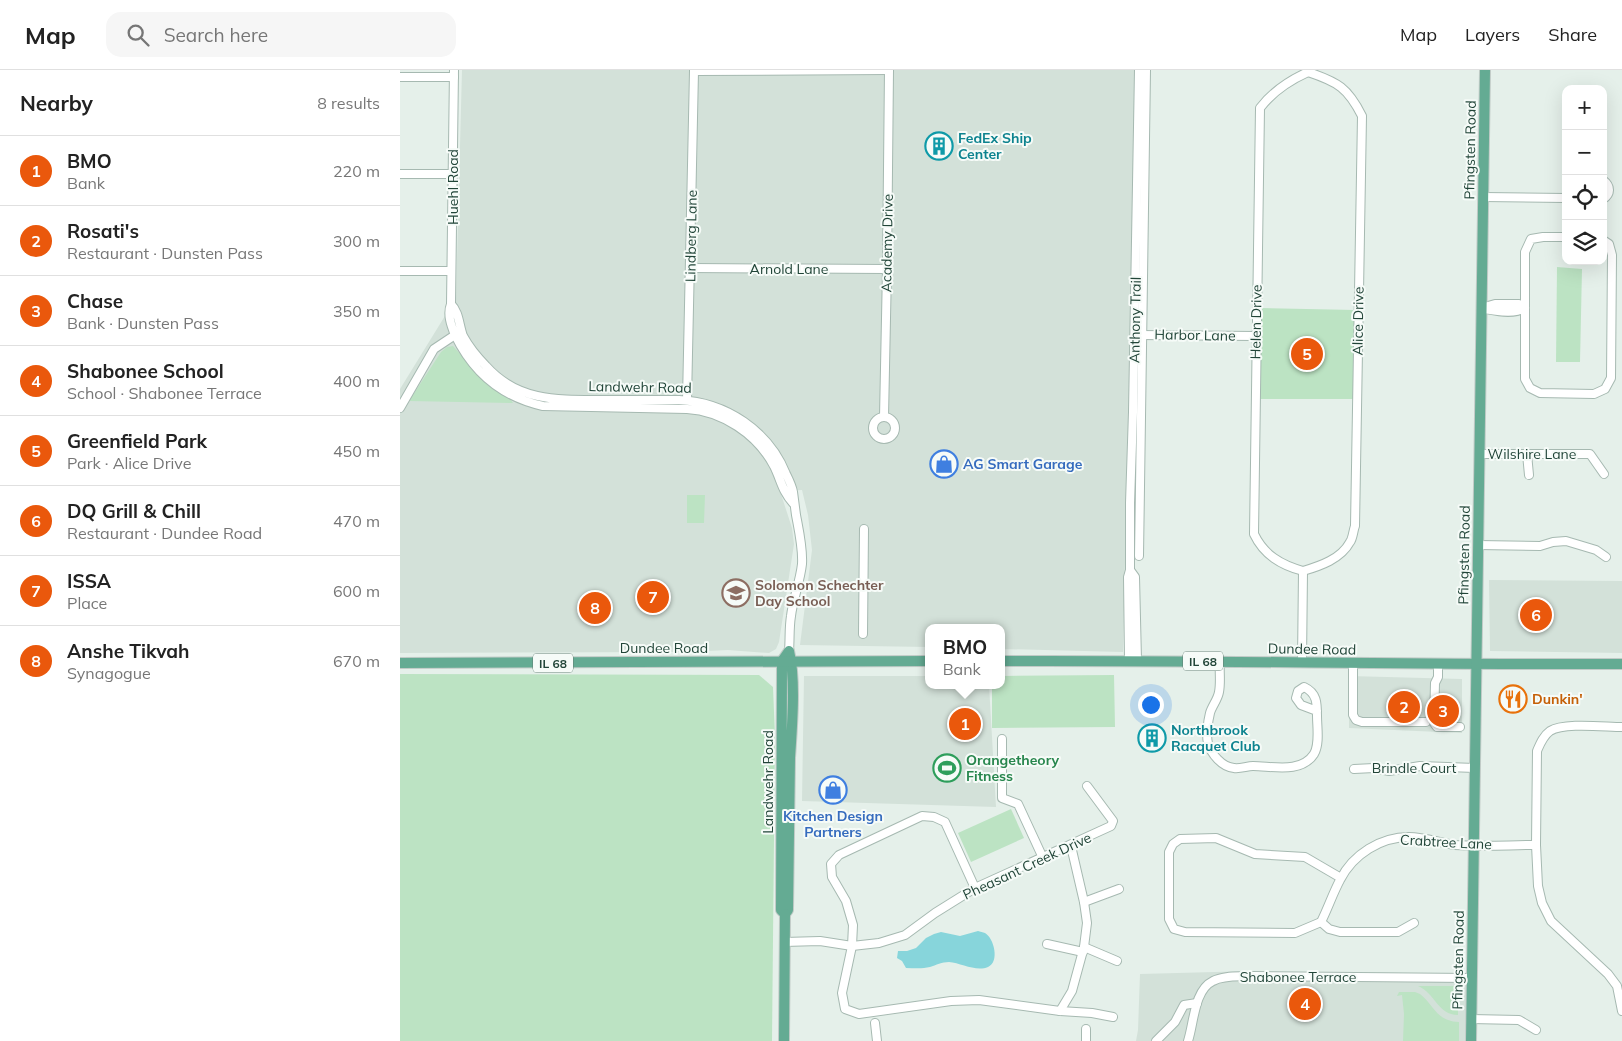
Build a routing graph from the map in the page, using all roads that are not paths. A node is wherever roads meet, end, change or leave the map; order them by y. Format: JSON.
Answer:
{"nodes":[{"id":1,"x":889,"y":70,"type":"edge"},
{"id":2,"x":1139,"y":70,"type":"edge"},
{"id":3,"x":1146,"y":70,"type":"edge"},
{"id":4,"x":1485,"y":70,"type":"edge"},
{"id":5,"x":694,"y":71,"type":"edge"},
{"id":6,"x":1308,"y":71,"type":"edge"},
{"id":7,"x":454,"y":74,"type":"edge"},
{"id":8,"x":400,"y":77,"type":"edge"},
{"id":9,"x":400,"y":174,"type":"edge"},
{"id":10,"x":453,"y":174,"type":"junction"},
{"id":11,"x":1607,"y":183,"type":"edge"},
{"id":12,"x":1607,"y":196,"type":"edge"},
{"id":13,"x":1483,"y":197,"type":"junction"},
{"id":14,"x":1562,"y":198,"type":"edge"},
{"id":15,"x":1562,"y":237,"type":"edge"},
{"id":16,"x":1607,"y":243,"type":"edge"},
{"id":17,"x":690,"y":268,"type":"junction"},
{"id":18,"x":888,"y":270,"type":"junction"},
{"id":19,"x":400,"y":271,"type":"edge"},
{"id":20,"x":451,"y":271,"type":"junction"},
{"id":21,"x":1482,"y":308,"type":"junction"},
{"id":22,"x":1525,"y":308,"type":"junction"},
{"id":23,"x":459,"y":333,"type":"junction"},
{"id":24,"x":1138,"y":335,"type":"junction"},
{"id":25,"x":1256,"y":336,"type":"junction"},
{"id":26,"x":687,"y":400,"type":"junction"},
{"id":27,"x":400,"y":408,"type":"edge"},
{"id":28,"x":884,"y":417,"type":"dead end"},
{"id":29,"x":1479,"y":454,"type":"junction"},
{"id":30,"x":1527,"y":454,"type":"junction"},
{"id":31,"x":1529,"y":474,"type":"dead end"},
{"id":32,"x":1604,"y":474,"type":"dead end"},
{"id":33,"x":793,"y":502,"type":"junction"},
{"id":34,"x":1130,"y":503,"type":"junction"},
{"id":35,"x":1140,"y":503,"type":"junction"},
{"id":36,"x":864,"y":529,"type":"dead end"},
{"id":37,"x":1478,"y":545,"type":"junction"},
{"id":38,"x":1139,"y":556,"type":"dead end"},
{"id":39,"x":1606,"y":557,"type":"dead end"},
{"id":40,"x":1303,"y":571,"type":"junction"},
{"id":41,"x":863,"y":634,"type":"dead end"},
{"id":42,"x":789,"y":651,"type":"joint"},
{"id":43,"x":1133,"y":660,"type":"junction"},
{"id":44,"x":787,"y":661,"type":"junction"},
{"id":45,"x":925,"y":661,"type":"edge"},
{"id":46,"x":1005,"y":661,"type":"edge"},
{"id":47,"x":1220,"y":662,"type":"junction"},
{"id":48,"x":1302,"y":662,"type":"junction"},
{"id":49,"x":400,"y":663,"type":"edge"},
{"id":50,"x":1353,"y":663,"type":"junction"},
{"id":51,"x":1438,"y":664,"type":"junction"},
{"id":52,"x":1622,"y":664,"type":"edge"},
{"id":53,"x":1476,"y":665,"type":"junction"},
{"id":54,"x":1317,"y":711,"type":"dead end"},
{"id":55,"x":1426,"y":722,"type":"dead end"},
{"id":56,"x":1460,"y":727,"type":"dead end"},
{"id":57,"x":1622,"y":727,"type":"edge"},
{"id":58,"x":1002,"y":739,"type":"dead end"},
{"id":59,"x":1475,"y":768,"type":"junction"},
{"id":60,"x":1354,"y":769,"type":"dead end"},
{"id":61,"x":1087,"y":786,"type":"dead end"},
{"id":62,"x":1474,"y":845,"type":"junction"},
{"id":63,"x":1536,"y":845,"type":"junction"},
{"id":64,"x":1071,"y":846,"type":"junction"},
{"id":65,"x":1043,"y":858,"type":"junction"},
{"id":66,"x":1341,"y":878,"type":"junction"},
{"id":67,"x":974,"y":888,"type":"junction"},
{"id":68,"x":1119,"y":889,"type":"dead end"},
{"id":69,"x":1084,"y":902,"type":"junction"},
{"id":70,"x":1321,"y":922,"type":"junction"},
{"id":71,"x":1414,"y":923,"type":"dead end"},
{"id":72,"x":784,"y":942,"type":"junction"},
{"id":73,"x":1047,"y":944,"type":"dead end"},
{"id":74,"x":852,"y":946,"type":"junction"},
{"id":75,"x":1084,"y":949,"type":"junction"},
{"id":76,"x":1118,"y":961,"type":"dead end"},
{"id":77,"x":1472,"y":978,"type":"junction"},
{"id":78,"x":1620,"y":985,"type":"edge"},
{"id":79,"x":1197,"y":1003,"type":"junction"},
{"id":80,"x":1060,"y":1011,"type":"junction"},
{"id":81,"x":1622,"y":1011,"type":"edge"},
{"id":82,"x":1113,"y":1017,"type":"dead end"},
{"id":83,"x":1471,"y":1019,"type":"junction"},
{"id":84,"x":876,"y":1023,"type":"dead end"},
{"id":85,"x":1086,"y":1029,"type":"dead end"},
{"id":86,"x":1536,"y":1030,"type":"dead end"},
{"id":87,"x":784,"y":1041,"type":"edge"},
{"id":88,"x":877,"y":1041,"type":"edge"},
{"id":89,"x":1086,"y":1041,"type":"edge"},
{"id":90,"x":1156,"y":1041,"type":"edge"},
{"id":91,"x":1188,"y":1041,"type":"edge"},
{"id":92,"x":1471,"y":1041,"type":"edge"}],
"edges":[{"from":1,"to":5,"type":"street"},
{"from":1,"to":18,"type":"street","name":"Academy Drive"},
{"from":2,"to":24,"type":"street","name":"Anthony Trail"},
{"from":3,"to":24,"type":"street","name":"Anthony Trail"},
{"from":4,"to":13,"type":"main road","name":"Pfingsten Road"},
{"from":5,"to":17,"type":"street","name":"Lindberg Lane"},
{"from":6,"to":25,"type":"street","name":"Helen Drive"},
{"from":6,"to":40,"type":"street","name":"Alice Drive"},
{"from":7,"to":8,"type":"street"},
{"from":7,"to":10,"type":"street","name":"Huehl Road"},
{"from":9,"to":10,"type":"street"},
{"from":10,"to":20,"type":"street","name":"Huehl Road"},
{"from":11,"to":12,"type":"street"},
{"from":13,"to":14,"type":"street"},
{"from":13,"to":21,"type":"main road","name":"Pfingsten Road"},
{"from":15,"to":22,"type":"street"},
{"from":16,"to":22,"type":"street"},
{"from":17,"to":18,"type":"street","name":"Arnold Lane"},
{"from":17,"to":26,"type":"street","name":"Lindberg Lane"},
{"from":18,"to":28,"type":"street","name":"Academy Drive"},
{"from":19,"to":20,"type":"street"},
{"from":20,"to":23,"type":"street","name":"Huehl Road"},
{"from":21,"to":22,"type":"street"},
{"from":21,"to":29,"type":"main road","name":"Pfingsten Road"},
{"from":23,"to":26,"type":"street","name":"Landwehr Road"},
{"from":23,"to":27,"type":"street"},
{"from":23,"to":33,"type":"street","name":"Landwehr Road"},
{"from":24,"to":25,"type":"street","name":"Harbor Lane"},
{"from":24,"to":34,"type":"street","name":"Anthony Trail"},
{"from":24,"to":35,"type":"street","name":"Anthony Trail"},
{"from":25,"to":40,"type":"street","name":"Helen Drive"},
{"from":26,"to":33,"type":"street","name":"Landwehr Road"},
{"from":29,"to":30,"type":"street","name":"Wilshire Lane"},
{"from":29,"to":37,"type":"main road","name":"Pfingsten Road"},
{"from":30,"to":31,"type":"street"},
{"from":30,"to":32,"type":"street","name":"Wilshire Lane"},
{"from":33,"to":42,"type":"street","name":"Landwehr Road"},
{"from":34,"to":35,"type":"street"},
{"from":34,"to":43,"type":"street","name":"Anthony Trail"},
{"from":35,"to":38,"type":"street","name":"Anthony Trail"},
{"from":36,"to":41,"type":"street"},
{"from":37,"to":39,"type":"street"},
{"from":37,"to":53,"type":"main road","name":"Pfingsten Road"},
{"from":40,"to":48,"type":"street"},
{"from":42,"to":44,"type":"main road","name":"Landwehr Road"},
{"from":43,"to":46,"type":"main road","name":"Dundee Road","number":"IL 68"},
{"from":43,"to":47,"type":"main road","name":"Dundee Road","number":"IL 68"},
{"from":44,"to":45,"type":"main road","name":"Dundee Road","number":"IL 68"},
{"from":44,"to":49,"type":"main road","name":"Dundee Road","number":"IL 68"},
{"from":44,"to":72,"type":"main road","name":"Landwehr Road"},
{"from":47,"to":48,"type":"main road","name":"Dundee Road","number":"IL 68"},
{"from":47,"to":54,"type":"street"},
{"from":48,"to":50,"type":"main road","name":"Dundee Road","number":"IL 68"},
{"from":50,"to":51,"type":"main road","name":"Dundee Road","number":"IL 68"},
{"from":50,"to":55,"type":"street"},
{"from":51,"to":53,"type":"main road","name":"Dundee Road","number":"IL 68"},
{"from":51,"to":56,"type":"street"},
{"from":52,"to":53,"type":"main road","name":"Dundee Road","number":"IL 68"},
{"from":53,"to":59,"type":"main road","name":"Pfingsten Road"},
{"from":57,"to":63,"type":"street"},
{"from":58,"to":65,"type":"street"},
{"from":59,"to":60,"type":"street","name":"Brindle Court"},
{"from":59,"to":62,"type":"main road","name":"Pfingsten Road"},
{"from":61,"to":64,"type":"street","name":"Pheasant Creek Drive"},
{"from":62,"to":63,"type":"street","name":"Crabtree Lane"},
{"from":62,"to":66,"type":"street","name":"Crabtree Lane"},
{"from":62,"to":77,"type":"main road","name":"Pfingsten Road"},
{"from":63,"to":78,"type":"street"},
{"from":64,"to":65,"type":"street","name":"Pheasant Creek Drive"},
{"from":64,"to":69,"type":"street"},
{"from":65,"to":67,"type":"street","name":"Pheasant Creek Drive"},
{"from":66,"to":70,"type":"street","name":"Crabtree Lane"},
{"from":66,"to":70,"type":"street"},
{"from":67,"to":74,"type":"street","name":"Pheasant Creek Drive"},
{"from":67,"to":74,"type":"street"},
{"from":68,"to":69,"type":"street"},
{"from":69,"to":75,"type":"street"},
{"from":70,"to":71,"type":"street"},
{"from":72,"to":74,"type":"street","name":"Pheasant Creek Drive"},
{"from":72,"to":87,"type":"main road","name":"Landwehr Road"},
{"from":73,"to":75,"type":"street"},
{"from":74,"to":80,"type":"street"},
{"from":75,"to":76,"type":"street"},
{"from":75,"to":80,"type":"street"},
{"from":77,"to":79,"type":"street","name":"Shabonee Terrace"},
{"from":77,"to":83,"type":"main road","name":"Pfingsten Road"},
{"from":78,"to":81,"type":"street"},
{"from":79,"to":90,"type":"street","name":"Shabonee Terrace"},
{"from":79,"to":91,"type":"street"},
{"from":80,"to":82,"type":"street"},
{"from":83,"to":86,"type":"street"},
{"from":83,"to":92,"type":"main road","name":"Pfingsten Road"},
{"from":84,"to":88,"type":"street"},
{"from":85,"to":89,"type":"street"}]}
